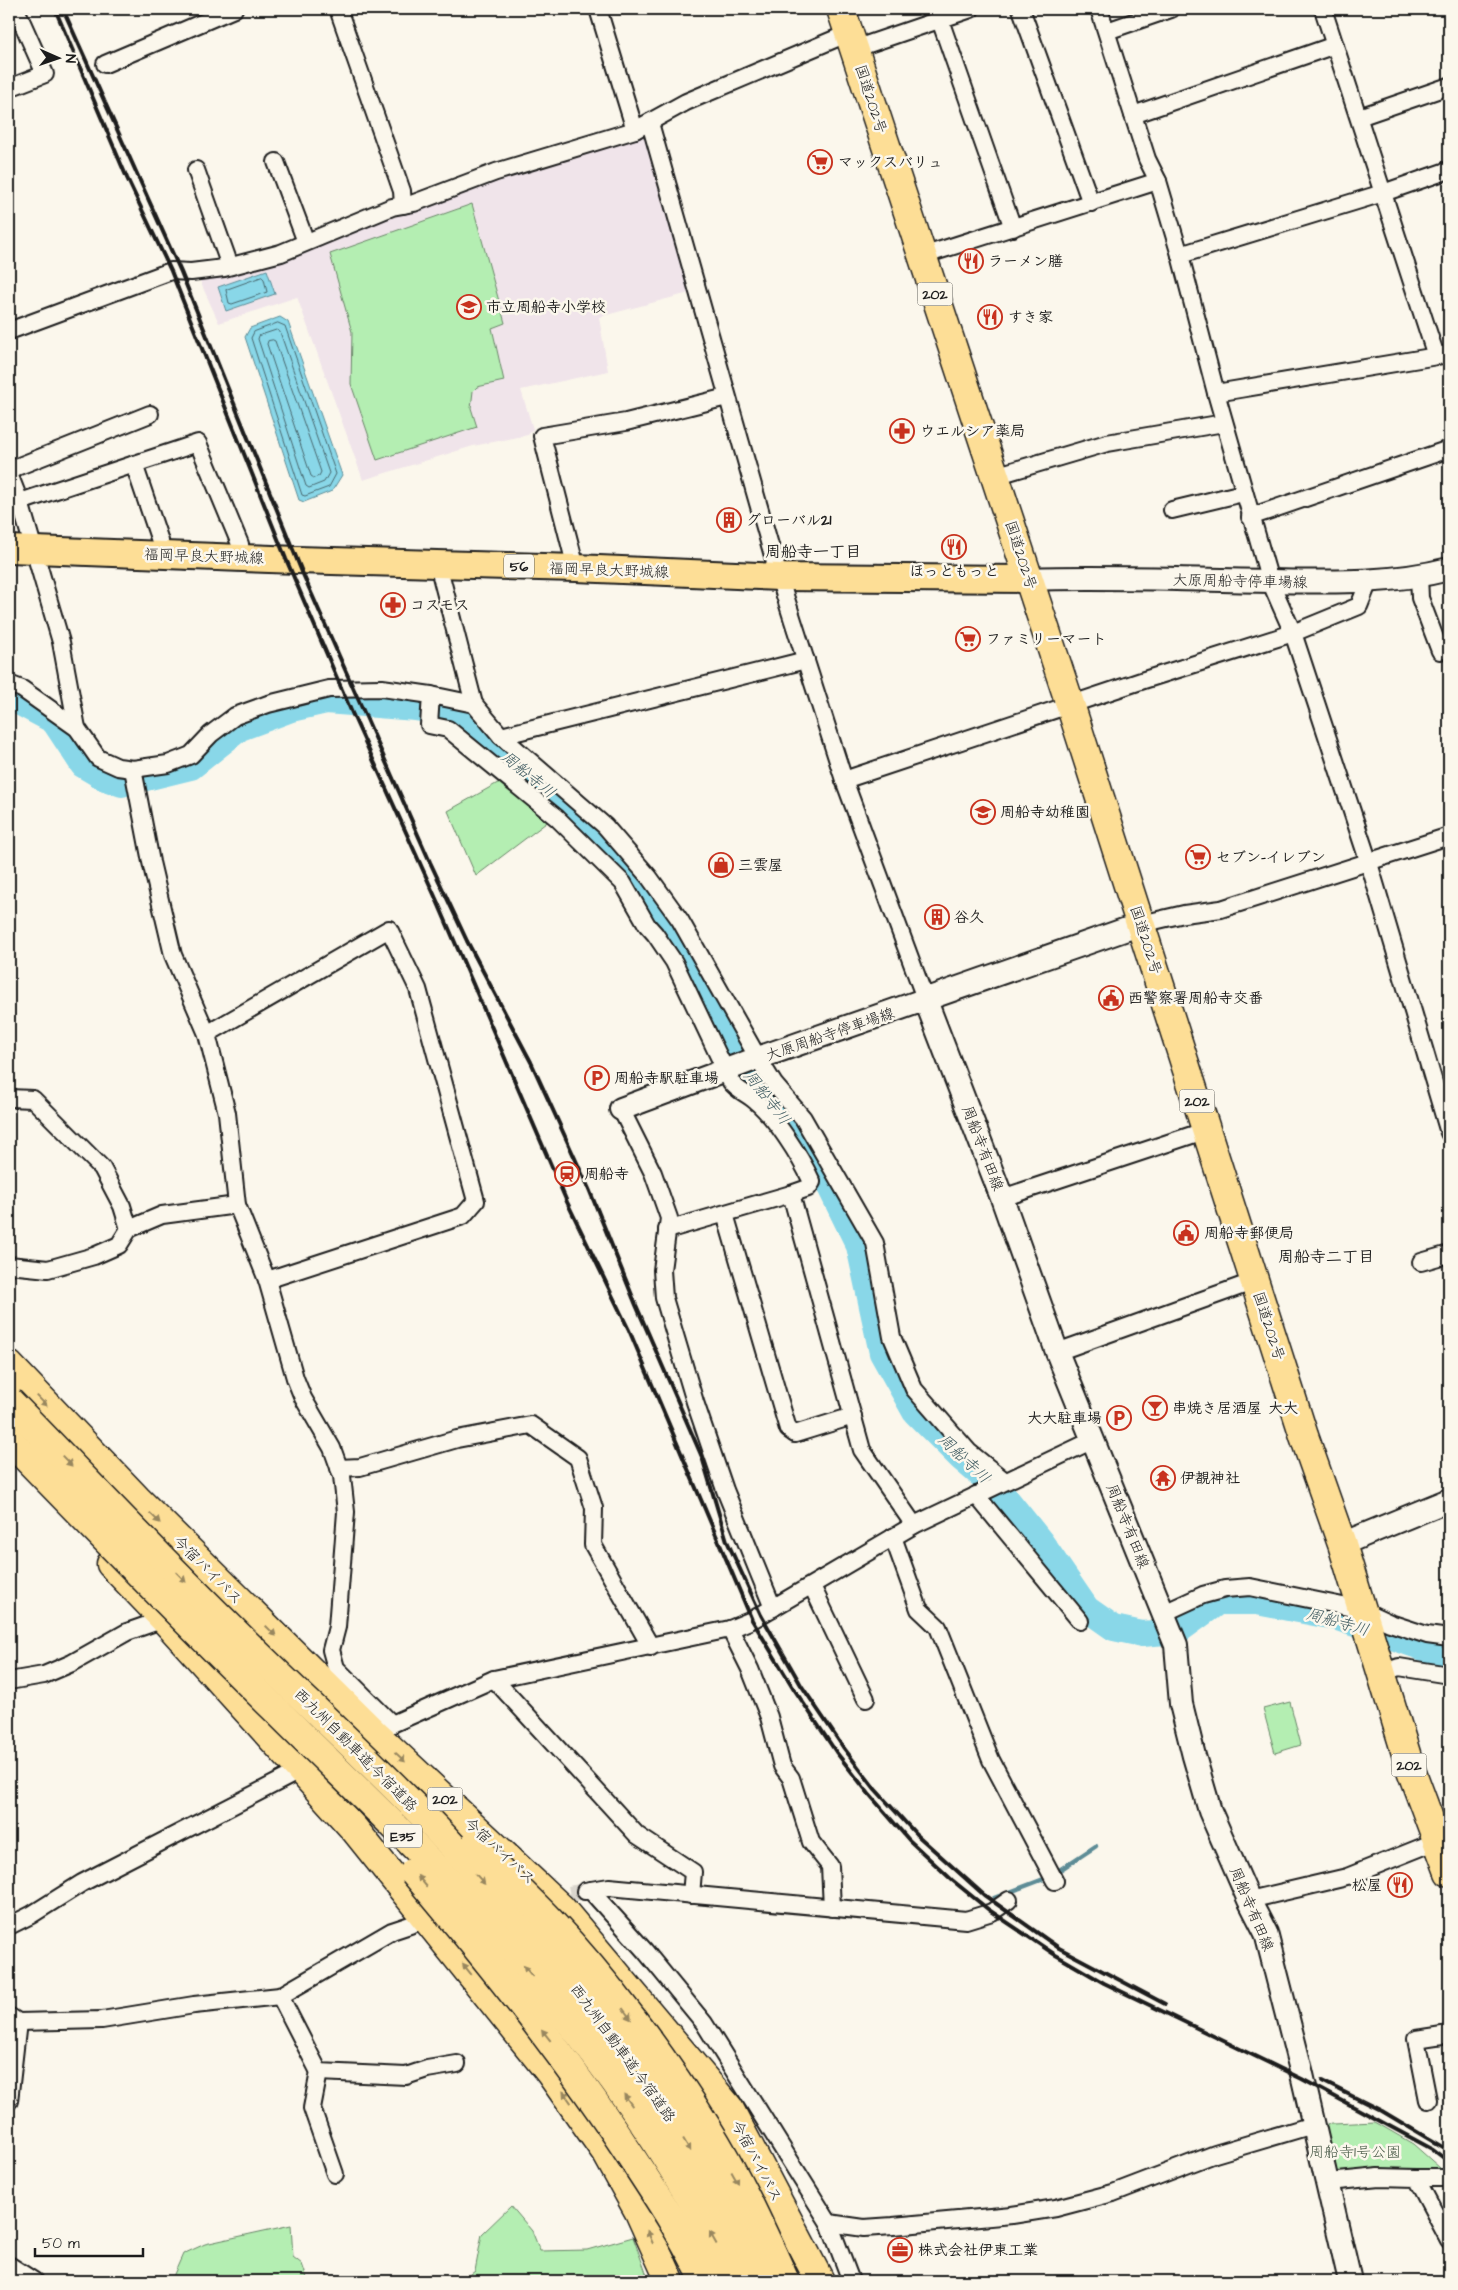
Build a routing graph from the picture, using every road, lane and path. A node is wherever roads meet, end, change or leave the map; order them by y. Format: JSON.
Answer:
{"nodes":[{"id":1,"x":16,"y":9,"type":"edge"},
{"id":2,"x":234,"y":9,"type":"edge"},
{"id":3,"x":338,"y":9,"type":"edge"},
{"id":4,"x":598,"y":9,"type":"edge"},
{"id":5,"x":971,"y":9,"type":"edge"},
{"id":6,"x":1022,"y":9,"type":"edge"},
{"id":7,"x":1100,"y":9,"type":"edge"},
{"id":8,"x":1171,"y":9,"type":"edge"},
{"id":9,"x":1323,"y":9,"type":"edge"},
{"id":10,"x":940,"y":20,"type":"junction"},
{"id":11,"x":848,"y":30,"type":"edge"},
{"id":12,"x":1107,"y":31,"type":"junction"},
{"id":13,"x":1335,"y":45,"type":"junction"},
{"id":14,"x":105,"y":64,"type":"dead end"},
{"id":15,"x":1449,"y":86,"type":"edge"},
{"id":16,"x":9,"y":88,"type":"edge"},
{"id":17,"x":1133,"y":115,"type":"junction"},
{"id":18,"x":1358,"y":117,"type":"junction"},
{"id":19,"x":643,"y":127,"type":"junction"},
{"id":20,"x":276,"y":162,"type":"dead end"},
{"id":21,"x":196,"y":170,"type":"dead end"},
{"id":22,"x":1449,"y":170,"type":"edge"},
{"id":23,"x":1158,"y":181,"type":"junction"},
{"id":24,"x":1383,"y":193,"type":"junction"},
{"id":25,"x":1091,"y":203,"type":"junction"},
{"id":26,"x":403,"y":205,"type":"junction"},
{"id":27,"x":1013,"y":228,"type":"junction"},
{"id":28,"x":306,"y":242,"type":"junction"},
{"id":29,"x":1180,"y":254,"type":"junction"},
{"id":30,"x":922,"y":256,"type":"junction"},
{"id":31,"x":230,"y":266,"type":"junction"},
{"id":32,"x":9,"y":331,"type":"edge"},
{"id":33,"x":1443,"y":355,"type":"edge"},
{"id":34,"x":1216,"y":393,"type":"junction"},
{"id":35,"x":727,"y":397,"type":"junction"},
{"id":36,"x":150,"y":414,"type":"dead end"},
{"id":37,"x":1224,"y":422,"type":"junction"},
{"id":38,"x":1449,"y":449,"type":"edge"},
{"id":39,"x":134,"y":464,"type":"junction"},
{"id":40,"x":9,"y":470,"type":"edge"},
{"id":41,"x":9,"y":474,"type":"edge"},
{"id":42,"x":995,"y":476,"type":"junction"},
{"id":43,"x":1243,"y":493,"type":"junction"},
{"id":44,"x":20,"y":502,"type":"junction"},
{"id":45,"x":1172,"y":510,"type":"dead end"},
{"id":46,"x":1250,"y":517,"type":"junction"},
{"id":47,"x":21,"y":549,"type":"edge"},
{"id":48,"x":160,"y":554,"type":"junction"},
{"id":49,"x":241,"y":558,"type":"junction"},
{"id":50,"x":441,"y":565,"type":"junction"},
{"id":51,"x":576,"y":568,"type":"junction"},
{"id":52,"x":1449,"y":569,"type":"edge"},
{"id":53,"x":1419,"y":575,"type":"junction"},
{"id":54,"x":779,"y":577,"type":"junction"},
{"id":55,"x":1029,"y":579,"type":"junction"},
{"id":56,"x":1270,"y":581,"type":"junction"},
{"id":57,"x":1369,"y":581,"type":"junction"},
{"id":58,"x":1293,"y":633,"type":"junction"},
{"id":59,"x":1449,"y":648,"type":"edge"},
{"id":60,"x":806,"y":660,"type":"junction"},
{"id":61,"x":9,"y":684,"type":"edge"},
{"id":62,"x":430,"y":698,"type":"junction"},
{"id":63,"x":474,"y":704,"type":"junction"},
{"id":64,"x":1070,"y":704,"type":"junction"},
{"id":65,"x":77,"y":728,"type":"junction"},
{"id":66,"x":501,"y":736,"type":"junction"},
{"id":67,"x":133,"y":769,"type":"junction"},
{"id":68,"x":844,"y":780,"type":"junction"},
{"id":69,"x":1449,"y":836,"type":"edge"},
{"id":70,"x":1369,"y":863,"type":"junction"},
{"id":71,"x":1141,"y":924,"type":"junction"},
{"id":72,"x":926,"y":1000,"type":"junction"},
{"id":73,"x":207,"y":1034,"type":"junction"},
{"id":74,"x":754,"y":1060,"type":"junction"},
{"id":75,"x":726,"y":1070,"type":"junction"},
{"id":76,"x":9,"y":1098,"type":"edge"},
{"id":77,"x":1445,"y":1108,"type":"edge"},
{"id":78,"x":621,"y":1109,"type":"joint"},
{"id":79,"x":1207,"y":1130,"type":"junction"},
{"id":80,"x":1449,"y":1133,"type":"edge"},
{"id":81,"x":792,"y":1194,"type":"junction"},
{"id":82,"x":1002,"y":1198,"type":"junction"},
{"id":83,"x":237,"y":1205,"type":"junction"},
{"id":84,"x":725,"y":1214,"type":"junction"},
{"id":85,"x":129,"y":1229,"type":"junction"},
{"id":86,"x":667,"y":1230,"type":"junction"},
{"id":87,"x":1449,"y":1254,"type":"edge"},
{"id":88,"x":1422,"y":1262,"type":"dead end"},
{"id":89,"x":9,"y":1265,"type":"edge"},
{"id":90,"x":267,"y":1280,"type":"junction"},
{"id":91,"x":1255,"y":1281,"type":"junction"},
{"id":92,"x":1057,"y":1352,"type":"junction"},
{"id":93,"x":9,"y":1365,"type":"edge"},
{"id":94,"x":9,"y":1401,"type":"edge"},
{"id":95,"x":853,"y":1416,"type":"junction"},
{"id":96,"x":9,"y":1440,"type":"edge"},
{"id":97,"x":1094,"y":1440,"type":"junction"},
{"id":98,"x":9,"y":1459,"type":"edge"},
{"id":99,"x":339,"y":1468,"type":"junction"},
{"id":100,"x":1005,"y":1480,"type":"junction"},
{"id":101,"x":980,"y":1493,"type":"junction"},
{"id":102,"x":1449,"y":1500,"type":"edge"},
{"id":103,"x":914,"y":1525,"type":"junction"},
{"id":104,"x":893,"y":1538,"type":"junction"},
{"id":105,"x":1342,"y":1544,"type":"junction"},
{"id":106,"x":812,"y":1586,"type":"junction"},
{"id":107,"x":773,"y":1608,"type":"junction"},
{"id":108,"x":164,"y":1610,"type":"junction"},
{"id":109,"x":1164,"y":1613,"type":"junction"},
{"id":110,"x":1364,"y":1616,"type":"junction"},
{"id":111,"x":1080,"y":1621,"type":"dead end"},
{"id":112,"x":730,"y":1629,"type":"junction"},
{"id":113,"x":1449,"y":1638,"type":"edge"},
{"id":114,"x":651,"y":1647,"type":"junction"},
{"id":115,"x":1380,"y":1664,"type":"junction"},
{"id":116,"x":1449,"y":1676,"type":"edge"},
{"id":117,"x":494,"y":1678,"type":"junction"},
{"id":118,"x":9,"y":1681,"type":"edge"},
{"id":119,"x":866,"y":1699,"type":"dead end"},
{"id":120,"x":384,"y":1729,"type":"junction"},
{"id":121,"x":342,"y":1736,"type":"junction"},
{"id":122,"x":300,"y":1770,"type":"junction"},
{"id":123,"x":1443,"y":1839,"type":"edge"},
{"id":124,"x":1449,"y":1872,"type":"edge"},
{"id":125,"x":1053,"y":1876,"type":"dead end"},
{"id":126,"x":691,"y":1895,"type":"junction"},
{"id":127,"x":1009,"y":1900,"type":"dead end"},
{"id":128,"x":1248,"y":1900,"type":"junction"},
{"id":129,"x":832,"y":1908,"type":"junction"},
{"id":130,"x":428,"y":1920,"type":"junction"},
{"id":131,"x":9,"y":1926,"type":"edge"},
{"id":132,"x":280,"y":1996,"type":"junction"},
{"id":133,"x":13,"y":2019,"type":"edge"},
{"id":134,"x":1449,"y":2034,"type":"edge"},
{"id":135,"x":457,"y":2064,"type":"dead end"},
{"id":136,"x":319,"y":2072,"type":"junction"},
{"id":137,"x":1428,"y":2100,"type":"dead end"},
{"id":138,"x":9,"y":2101,"type":"edge"},
{"id":139,"x":1313,"y":2125,"type":"junction"},
{"id":140,"x":335,"y":2174,"type":"dead end"},
{"id":141,"x":1416,"y":2178,"type":"junction"},
{"id":142,"x":1449,"y":2178,"type":"edge"},
{"id":143,"x":1328,"y":2182,"type":"junction"},
{"id":144,"x":828,"y":2223,"type":"junction"},
{"id":145,"x":1449,"y":2240,"type":"edge"},
{"id":146,"x":9,"y":2265,"type":"edge"},
{"id":147,"x":34,"y":2281,"type":"edge"},
{"id":148,"x":670,"y":2281,"type":"edge"},
{"id":149,"x":705,"y":2281,"type":"edge"},
{"id":150,"x":735,"y":2281,"type":"edge"},
{"id":151,"x":761,"y":2281,"type":"edge"},
{"id":152,"x":786,"y":2281,"type":"edge"},
{"id":153,"x":820,"y":2281,"type":"edge"},
{"id":154,"x":851,"y":2281,"type":"edge"},
{"id":155,"x":1350,"y":2281,"type":"edge"}],
"edges":[{"from":1,"to":16,"type":"street"},
{"from":2,"to":14,"type":"street"},
{"from":3,"to":26,"type":"street"},
{"from":4,"to":19,"type":"street"},
{"from":5,"to":10,"type":"street"},
{"from":6,"to":25,"type":"street"},
{"from":7,"to":12,"type":"street"},
{"from":8,"to":12,"type":"street"},
{"from":9,"to":13,"type":"street"},
{"from":10,"to":11,"type":"street"},
{"from":10,"to":27,"type":"street"},
{"from":11,"to":19,"type":"street"},
{"from":11,"to":30,"type":"highway","name":"国道202号","number":"202"},
{"from":12,"to":17,"type":"street"},
{"from":13,"to":17,"type":"street"},
{"from":13,"to":18,"type":"street"},
{"from":15,"to":18,"type":"street"},
{"from":17,"to":23,"type":"street"},
{"from":18,"to":24,"type":"street"},
{"from":19,"to":26,"type":"street"},
{"from":19,"to":35,"type":"street"},
{"from":20,"to":28,"type":"street"},
{"from":21,"to":31,"type":"street"},
{"from":22,"to":24,"type":"street"},
{"from":23,"to":25,"type":"street"},
{"from":23,"to":29,"type":"street"},
{"from":24,"to":29,"type":"street"},
{"from":24,"to":33,"type":"street"},
{"from":25,"to":27,"type":"street"},
{"from":26,"to":28,"type":"street"},
{"from":27,"to":30,"type":"street"},
{"from":28,"to":31,"type":"street"},
{"from":29,"to":34,"type":"street"},
{"from":30,"to":42,"type":"highway","name":"国道202号","number":"202"},
{"from":31,"to":32,"type":"street"},
{"from":33,"to":34,"type":"street"},
{"from":34,"to":37,"type":"street"},
{"from":35,"to":51,"type":"street"},
{"from":35,"to":54,"type":"street"},
{"from":36,"to":40,"type":"street"},
{"from":37,"to":42,"type":"street"},
{"from":37,"to":43,"type":"street"},
{"from":38,"to":46,"type":"street"},
{"from":39,"to":44,"type":"street"},
{"from":39,"to":48,"type":"street"},
{"from":39,"to":49,"type":"street"},
{"from":41,"to":44,"type":"street"},
{"from":42,"to":55,"type":"highway","name":"国道202号","number":"202"},
{"from":43,"to":45,"type":"street"},
{"from":43,"to":46,"type":"street"},
{"from":44,"to":47,"type":"street"},
{"from":46,"to":56,"type":"street"},
{"from":47,"to":48,"type":"main road","name":"福岡早良大野城線","number":"56"},
{"from":47,"to":65,"type":"street"},
{"from":48,"to":49,"type":"main road","name":"福岡早良大野城線","number":"56"},
{"from":49,"to":50,"type":"main road","name":"福岡早良大野城線","number":"56"},
{"from":50,"to":51,"type":"main road","name":"福岡早良大野城線","number":"56"},
{"from":50,"to":63,"type":"street"},
{"from":51,"to":54,"type":"main road","name":"福岡早良大野城線","number":"56"},
{"from":52,"to":53,"type":"main road","name":"大原周船寺停車場線"},
{"from":53,"to":57,"type":"main road","name":"大原周船寺停車場線"},
{"from":53,"to":59,"type":"street"},
{"from":54,"to":55,"type":"main road","name":"福岡早良大野城線","number":"56"},
{"from":54,"to":60,"type":"street"},
{"from":55,"to":56,"type":"main road","name":"大原周船寺停車場線"},
{"from":55,"to":64,"type":"highway","name":"国道202号","number":"202"},
{"from":56,"to":57,"type":"main road","name":"大原周船寺停車場線"},
{"from":56,"to":58,"type":"street"},
{"from":57,"to":58,"type":"street"},
{"from":58,"to":64,"type":"street"},
{"from":58,"to":70,"type":"street"},
{"from":60,"to":66,"type":"street"},
{"from":60,"to":68,"type":"street"},
{"from":61,"to":65,"type":"street"},
{"from":62,"to":63,"type":"street"},
{"from":62,"to":67,"type":"street"},
{"from":62,"to":75,"type":"street"},
{"from":63,"to":66,"type":"street"},
{"from":64,"to":68,"type":"street"},
{"from":64,"to":71,"type":"highway","name":"国道202号","number":"202"},
{"from":65,"to":67,"type":"street"},
{"from":66,"to":74,"type":"street"},
{"from":67,"to":73,"type":"street"},
{"from":68,"to":72,"type":"street"},
{"from":69,"to":70,"type":"street"},
{"from":70,"to":71,"type":"street"},
{"from":70,"to":77,"type":"street"},
{"from":71,"to":72,"type":"main road"},
{"from":71,"to":79,"type":"highway","name":"国道202号","number":"202"},
{"from":72,"to":74,"type":"main road","name":"大原周船寺停車場線"},
{"from":72,"to":82,"type":"main road","name":"周船寺有田線"},
{"from":73,"to":83,"type":"street"},
{"from":73,"to":90,"type":"street"},
{"from":74,"to":75,"type":"main road","name":"大原周船寺停車場線"},
{"from":74,"to":100,"type":"street"},
{"from":75,"to":78,"type":"main road","name":"大原周船寺停車場線"},
{"from":75,"to":81,"type":"street"},
{"from":76,"to":85,"type":"street"},
{"from":77,"to":80,"type":"street"},
{"from":78,"to":86,"type":"street"},
{"from":79,"to":82,"type":"street"},
{"from":79,"to":91,"type":"highway","name":"国道202号","number":"202"},
{"from":81,"to":84,"type":"street"},
{"from":81,"to":95,"type":"street"},
{"from":82,"to":92,"type":"main road","name":"周船寺有田線"},
{"from":83,"to":85,"type":"street"},
{"from":83,"to":90,"type":"street"},
{"from":84,"to":86,"type":"street"},
{"from":84,"to":95,"type":"street"},
{"from":85,"to":89,"type":"street"},
{"from":86,"to":107,"type":"street"},
{"from":87,"to":88,"type":"street"},
{"from":90,"to":99,"type":"street"},
{"from":91,"to":92,"type":"street"},
{"from":91,"to":105,"type":"highway","name":"国道202号","number":"202"},
{"from":92,"to":97,"type":"main road","name":"周船寺有田線"},
{"from":93,"to":120,"type":"highway","name":"今宿バイパス","number":"202","one_way":true},
{"from":94,"to":121,"type":"highway","name":"西九州自動車道;今宿道路","number":"E35","one_way":true,"bridge":true},
{"from":95,"to":103,"type":"street"},
{"from":96,"to":108,"type":"highway","name":"西九州自動車道;今宿道路","number":"E35","bridge":true},
{"from":97,"to":100,"type":"street"},
{"from":97,"to":109,"type":"main road","name":"周船寺有田線"},
{"from":98,"to":108,"type":"highway"},
{"from":99,"to":114,"type":"street"},
{"from":99,"to":120,"type":"street"},
{"from":100,"to":101,"type":"street"},
{"from":101,"to":103,"type":"street"},
{"from":101,"to":111,"type":"street"},
{"from":102,"to":105,"type":"main road"},
{"from":103,"to":104,"type":"street"},
{"from":104,"to":106,"type":"street"},
{"from":104,"to":125,"type":"street"},
{"from":105,"to":110,"type":"highway","name":"国道202号","number":"202"},
{"from":106,"to":107,"type":"street"},
{"from":106,"to":119,"type":"street"},
{"from":107,"to":112,"type":"street"},
{"from":108,"to":118,"type":"street"},
{"from":108,"to":122,"type":"highway"},
{"from":149,"to":108,"type":"highway","one_way":true,"bridge":true},
{"from":150,"to":108,"type":"highway","name":"西九州自動車道;今宿道路","number":"E35","one_way":true,"bridge":true},
{"from":109,"to":110,"type":"street"},
{"from":109,"to":128,"type":"main road","name":"周船寺有田線"},
{"from":110,"to":113,"type":"street"},
{"from":110,"to":115,"type":"highway","name":"国道202号","number":"202"},
{"from":112,"to":114,"type":"street"},
{"from":112,"to":129,"type":"street"},
{"from":114,"to":117,"type":"street"},
{"from":115,"to":116,"type":"street"},
{"from":115,"to":123,"type":"highway","name":"国道202号","number":"202"},
{"from":117,"to":120,"type":"street"},
{"from":117,"to":126,"type":"street"},
{"from":120,"to":122,"type":"street"},
{"from":120,"to":153,"type":"highway","name":"今宿バイパス","number":"202","one_way":true},
{"from":121,"to":151,"type":"highway","name":"西九州自動車道;今宿道路","number":"E35","one_way":true,"bridge":true},
{"from":121,"to":152,"type":"highway","one_way":true,"bridge":true},
{"from":122,"to":130,"type":"highway"},
{"from":122,"to":131,"type":"street"},
{"from":123,"to":124,"type":"highway","name":"国道202号","number":"202"},
{"from":123,"to":128,"type":"street"},
{"from":126,"to":129,"type":"street"},
{"from":126,"to":144,"type":"street"},
{"from":127,"to":129,"type":"street"},
{"from":128,"to":139,"type":"main road","name":"周船寺有田線"},
{"from":130,"to":132,"type":"street"},
{"from":148,"to":130,"type":"highway","one_way":true},
{"from":132,"to":133,"type":"street"},
{"from":132,"to":136,"type":"street"},
{"from":133,"to":138,"type":"street"},
{"from":134,"to":137,"type":"street"},
{"from":135,"to":136,"type":"street"},
{"from":136,"to":140,"type":"street"},
{"from":139,"to":143,"type":"main road","name":"周船寺有田線"},
{"from":139,"to":144,"type":"street"},
{"from":141,"to":142,"type":"street"},
{"from":141,"to":143,"type":"street"},
{"from":141,"to":145,"type":"street"},
{"from":143,"to":155,"type":"main road","name":"周船寺有田線"},
{"from":144,"to":154,"type":"street"},
{"from":146,"to":147,"type":"street"}]}
